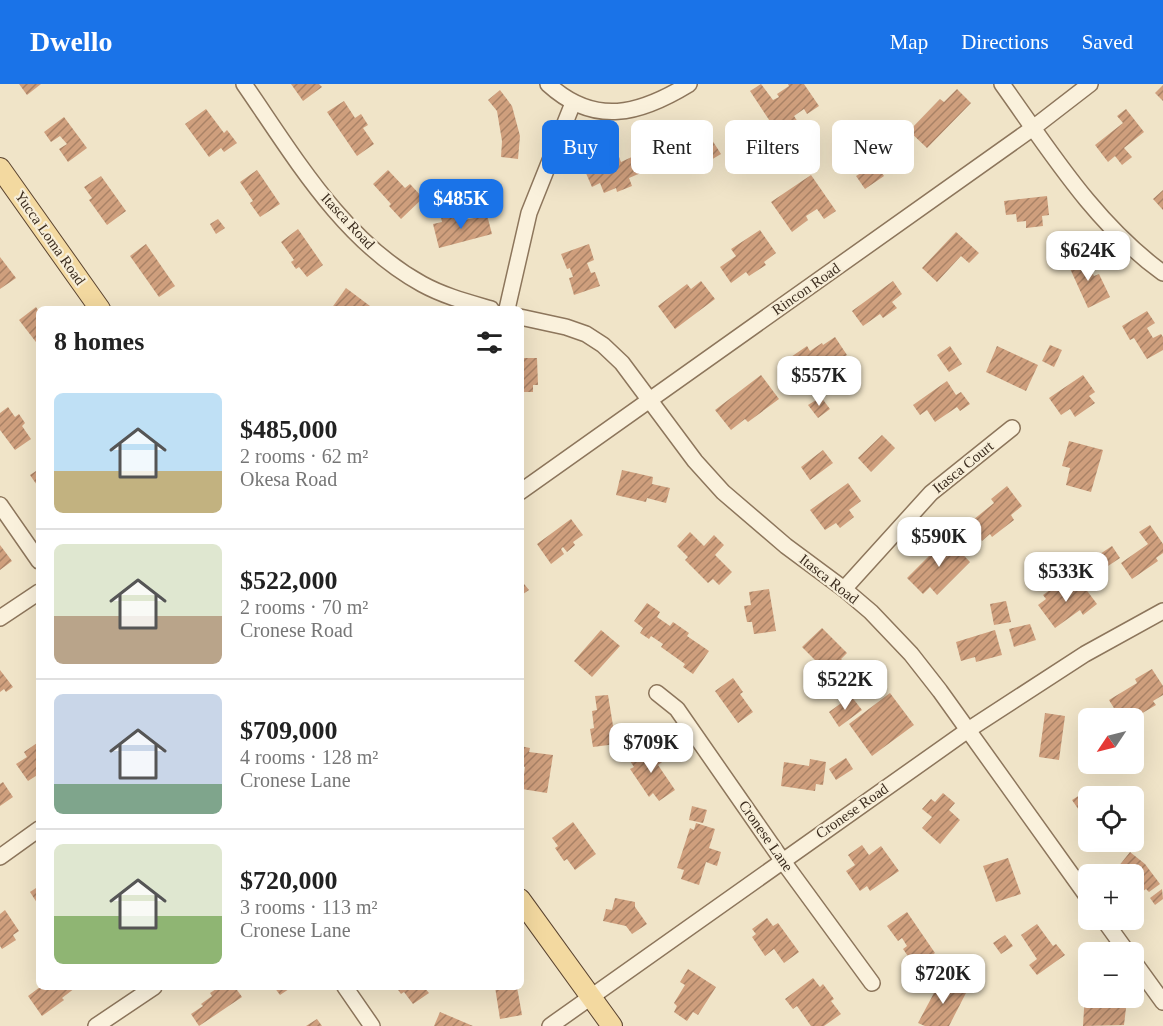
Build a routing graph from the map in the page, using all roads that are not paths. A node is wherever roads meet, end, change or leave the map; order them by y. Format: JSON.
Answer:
{"nodes":[{"id":1,"x":244,"y":84,"type":"edge"},
{"id":2,"x":548,"y":84,"type":"edge"},
{"id":3,"x":689,"y":84,"type":"edge"},
{"id":4,"x":1002,"y":84,"type":"edge"},
{"id":5,"x":1090,"y":84,"type":"edge"},
{"id":6,"x":573,"y":103,"type":"junction"},
{"id":7,"x":1033,"y":128,"type":"junction"},
{"id":8,"x":0,"y":168,"type":"edge"},
{"id":9,"x":1163,"y":273,"type":"edge"},
{"id":10,"x":98,"y":306,"type":"edge"},
{"id":11,"x":480,"y":306,"type":"edge"},
{"id":12,"x":508,"y":306,"type":"edge"},
{"id":13,"x":524,"y":318,"type":"edge"},
{"id":14,"x":649,"y":400,"type":"junction"},
{"id":15,"x":1012,"y":428,"type":"dead end"},
{"id":16,"x":524,"y":489,"type":"edge"},
{"id":17,"x":0,"y":505,"type":"edge"},
{"id":18,"x":36,"y":557,"type":"edge"},
{"id":19,"x":844,"y":589,"type":"junction"},
{"id":20,"x":36,"y":594,"type":"edge"},
{"id":21,"x":1162,"y":613,"type":"edge"},
{"id":22,"x":0,"y":618,"type":"edge"},
{"id":23,"x":657,"y":693,"type":"dead end"},
{"id":24,"x":968,"y":730,"type":"junction"},
{"id":25,"x":36,"y":831,"type":"edge"},
{"id":26,"x":0,"y":857,"type":"edge"},
{"id":27,"x":782,"y":860,"type":"junction"},
{"id":28,"x":1078,"y":884,"type":"edge"},
{"id":29,"x":524,"y":905,"type":"edge"},
{"id":30,"x":1144,"y":976,"type":"edge"},
{"id":31,"x":872,"y":983,"type":"dead end"},
{"id":32,"x":150,"y":990,"type":"edge"},
{"id":33,"x":347,"y":990,"type":"edge"},
{"id":34,"x":591,"y":997,"type":"junction"},
{"id":35,"x":1163,"y":1002,"type":"edge"},
{"id":36,"x":96,"y":1026,"type":"edge"},
{"id":37,"x":372,"y":1026,"type":"edge"},
{"id":38,"x":550,"y":1026,"type":"edge"},
{"id":39,"x":612,"y":1026,"type":"edge"}],
"edges":[{"from":1,"to":11,"type":"street","name":"Itasca Road"},
{"from":2,"to":6,"type":"street"},
{"from":3,"to":6,"type":"street"},
{"from":4,"to":7,"type":"street"},
{"from":5,"to":7,"type":"street","name":"Rincon Road"},
{"from":6,"to":12,"type":"street"},
{"from":7,"to":9,"type":"street"},
{"from":7,"to":14,"type":"street","name":"Rincon Road"},
{"from":8,"to":10,"type":"main road","name":"Yucca Loma Road"},
{"from":13,"to":14,"type":"street","name":"Itasca Road"},
{"from":14,"to":16,"type":"street","name":"Rincon Road"},
{"from":14,"to":19,"type":"street","name":"Itasca Road"},
{"from":15,"to":19,"type":"street","name":"Itasca Court"},
{"from":17,"to":18,"type":"street"},
{"from":19,"to":24,"type":"street","name":"Itasca Road"},
{"from":20,"to":22,"type":"street"},
{"from":21,"to":24,"type":"street","name":"Cronese Road"},
{"from":23,"to":27,"type":"street","name":"Cronese Lane"},
{"from":24,"to":27,"type":"street","name":"Cronese Road"},
{"from":24,"to":28,"type":"street","name":"Itasca Road"},
{"from":25,"to":26,"type":"street"},
{"from":27,"to":31,"type":"street","name":"Cronese Lane"},
{"from":27,"to":34,"type":"street","name":"Cronese Road"},
{"from":29,"to":34,"type":"main road"},
{"from":30,"to":35,"type":"street"},
{"from":32,"to":36,"type":"street"},
{"from":33,"to":37,"type":"street"},
{"from":34,"to":38,"type":"street","name":"Cronese Road"},
{"from":34,"to":39,"type":"main road"}]}
